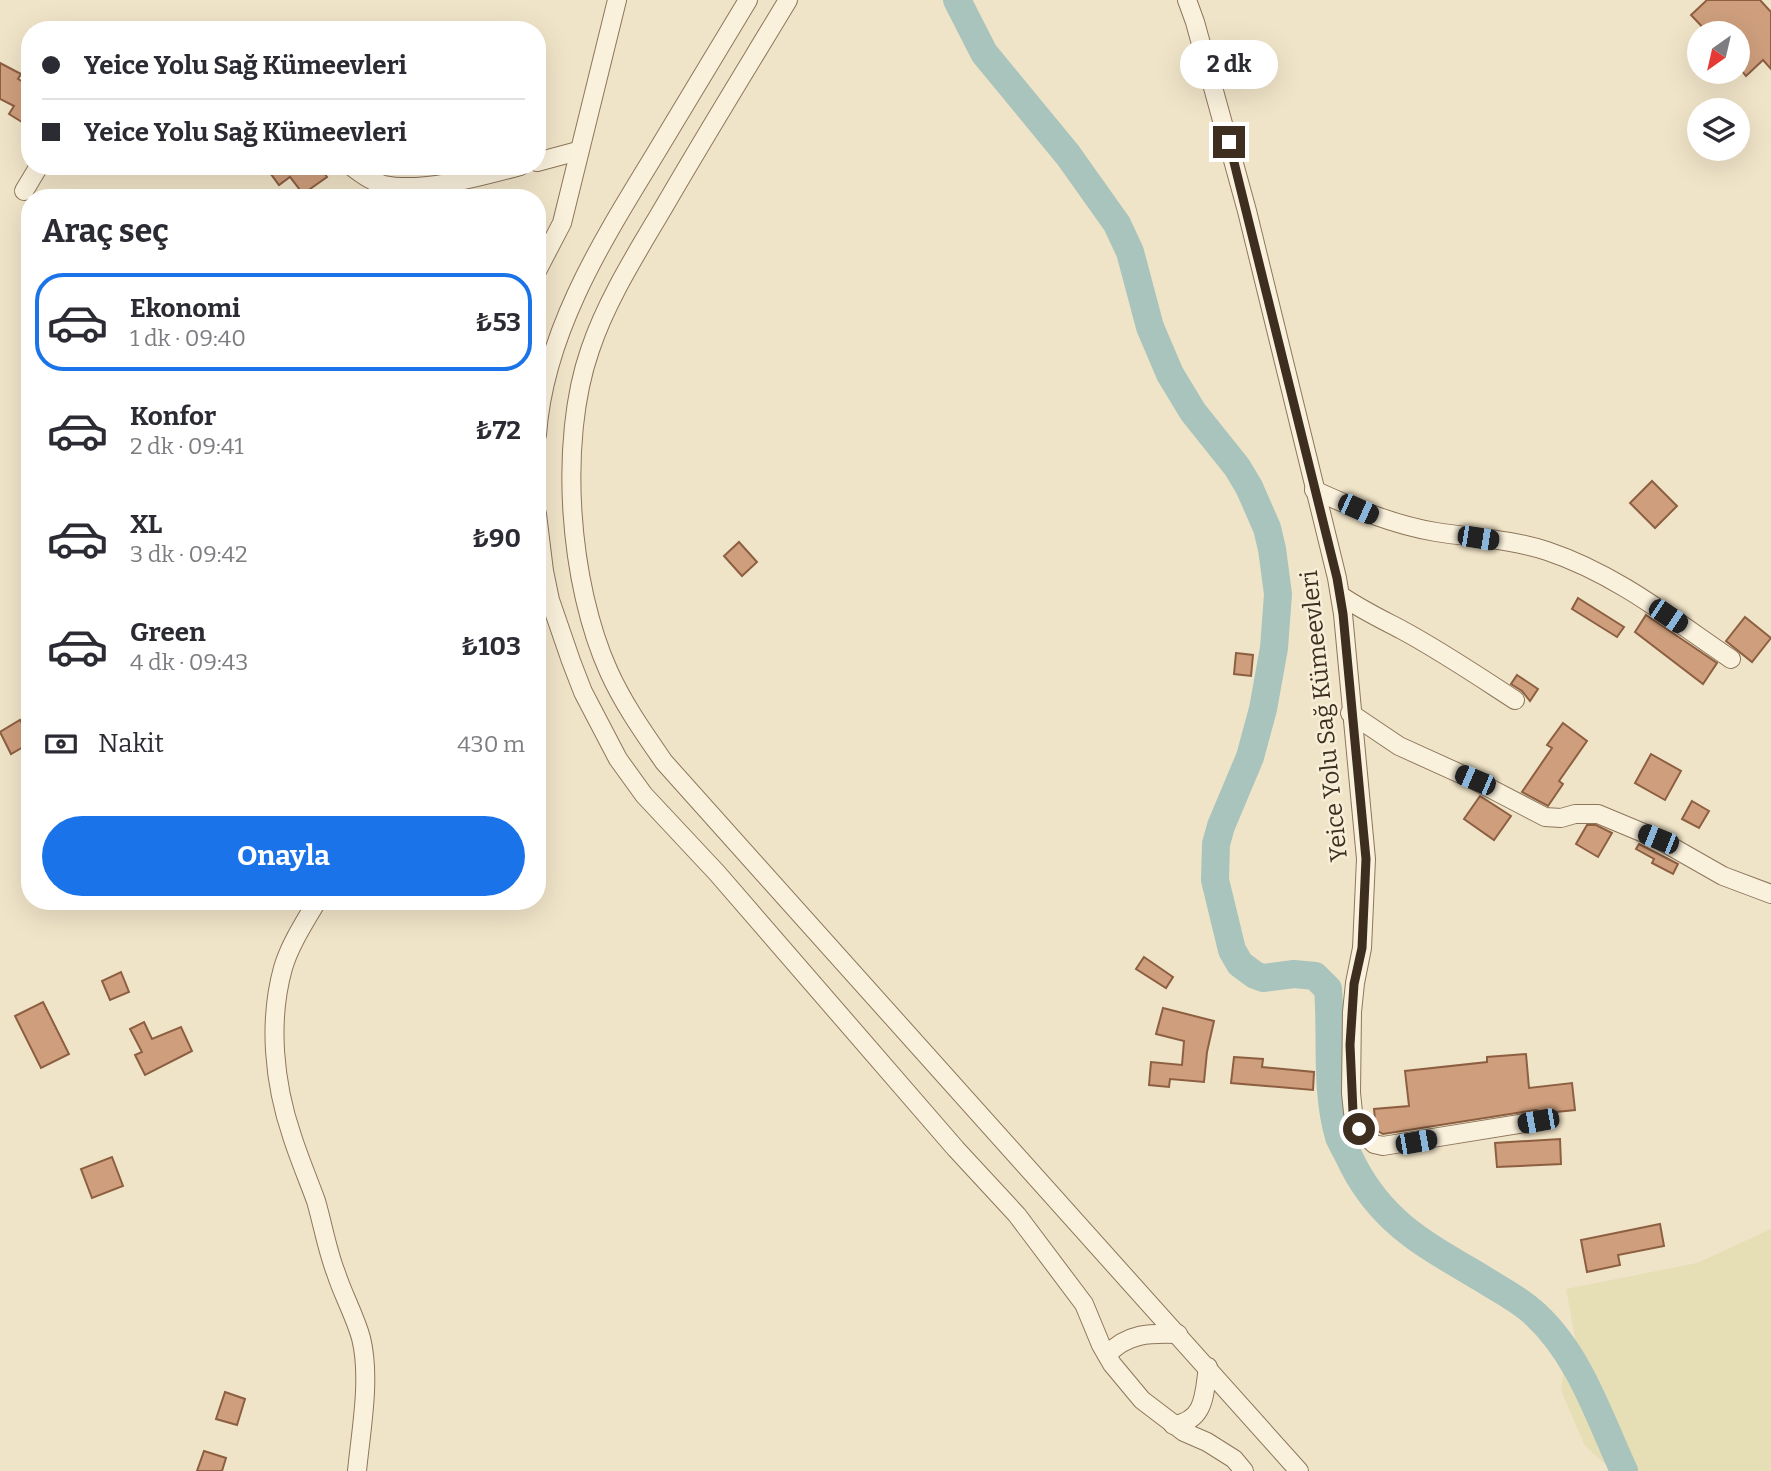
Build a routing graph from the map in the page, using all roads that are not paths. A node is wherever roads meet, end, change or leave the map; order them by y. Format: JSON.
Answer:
{"nodes":[{"id":1,"x":617,"y":0,"type":"edge"},
{"id":2,"x":748,"y":0,"type":"edge"},
{"id":3,"x":788,"y":0,"type":"edge"},
{"id":4,"x":1186,"y":0,"type":"edge"},
{"id":5,"x":578,"y":151,"type":"junction"},
{"id":6,"x":546,"y":160,"type":"edge"},
{"id":7,"x":363,"y":175,"type":"edge"},
{"id":8,"x":479,"y":175,"type":"edge"},
{"id":9,"x":376,"y":189,"type":"edge"},
{"id":10,"x":394,"y":189,"type":"edge"},
{"id":11,"x":546,"y":254,"type":"edge"},
{"id":12,"x":546,"y":386,"type":"edge"},
{"id":13,"x":1314,"y":490,"type":"junction"},
{"id":14,"x":546,"y":578,"type":"edge"},
{"id":15,"x":1340,"y":595,"type":"junction"},
{"id":16,"x":1731,"y":659,"type":"dead end"},
{"id":17,"x":1515,"y":700,"type":"dead end"},
{"id":18,"x":1350,"y":712,"type":"junction"},
{"id":19,"x":1771,"y":894,"type":"edge"},
{"id":20,"x":312,"y":910,"type":"edge"},
{"id":21,"x":1538,"y":1121,"type":"dead end"},
{"id":22,"x":1178,"y":1334,"type":"junction"},
{"id":23,"x":1107,"y":1355,"type":"junction"},
{"id":24,"x":1208,"y":1367,"type":"junction"},
{"id":25,"x":1173,"y":1425,"type":"junction"},
{"id":26,"x":357,"y":1471,"type":"edge"},
{"id":27,"x":1244,"y":1471,"type":"edge"},
{"id":28,"x":1299,"y":1471,"type":"edge"}],
"edges":[{"from":1,"to":5,"type":"street"},
{"from":2,"to":12,"type":"street"},
{"from":3,"to":22,"type":"street"},
{"from":4,"to":13,"type":"street","name":"Yeice Yolu Sağ Kümeevleri"},
{"from":5,"to":6,"type":"street"},
{"from":5,"to":11,"type":"street"},
{"from":7,"to":9,"type":"street"},
{"from":8,"to":10,"type":"street"},
{"from":13,"to":15,"type":"street","name":"Yeice Yolu Sağ Kümeevleri"},
{"from":13,"to":16,"type":"street"},
{"from":14,"to":23,"type":"street"},
{"from":15,"to":17,"type":"street"},
{"from":15,"to":18,"type":"street","name":"Yeice Yolu Sağ Kümeevleri"},
{"from":18,"to":19,"type":"street"},
{"from":18,"to":21,"type":"street","name":"Yeice Yolu Sağ Kümeevleri"},
{"from":20,"to":26,"type":"street"},
{"from":22,"to":23,"type":"street"},
{"from":22,"to":24,"type":"street"},
{"from":23,"to":25,"type":"street"},
{"from":24,"to":25,"type":"street"},
{"from":24,"to":28,"type":"street"},
{"from":25,"to":27,"type":"street"}]}
